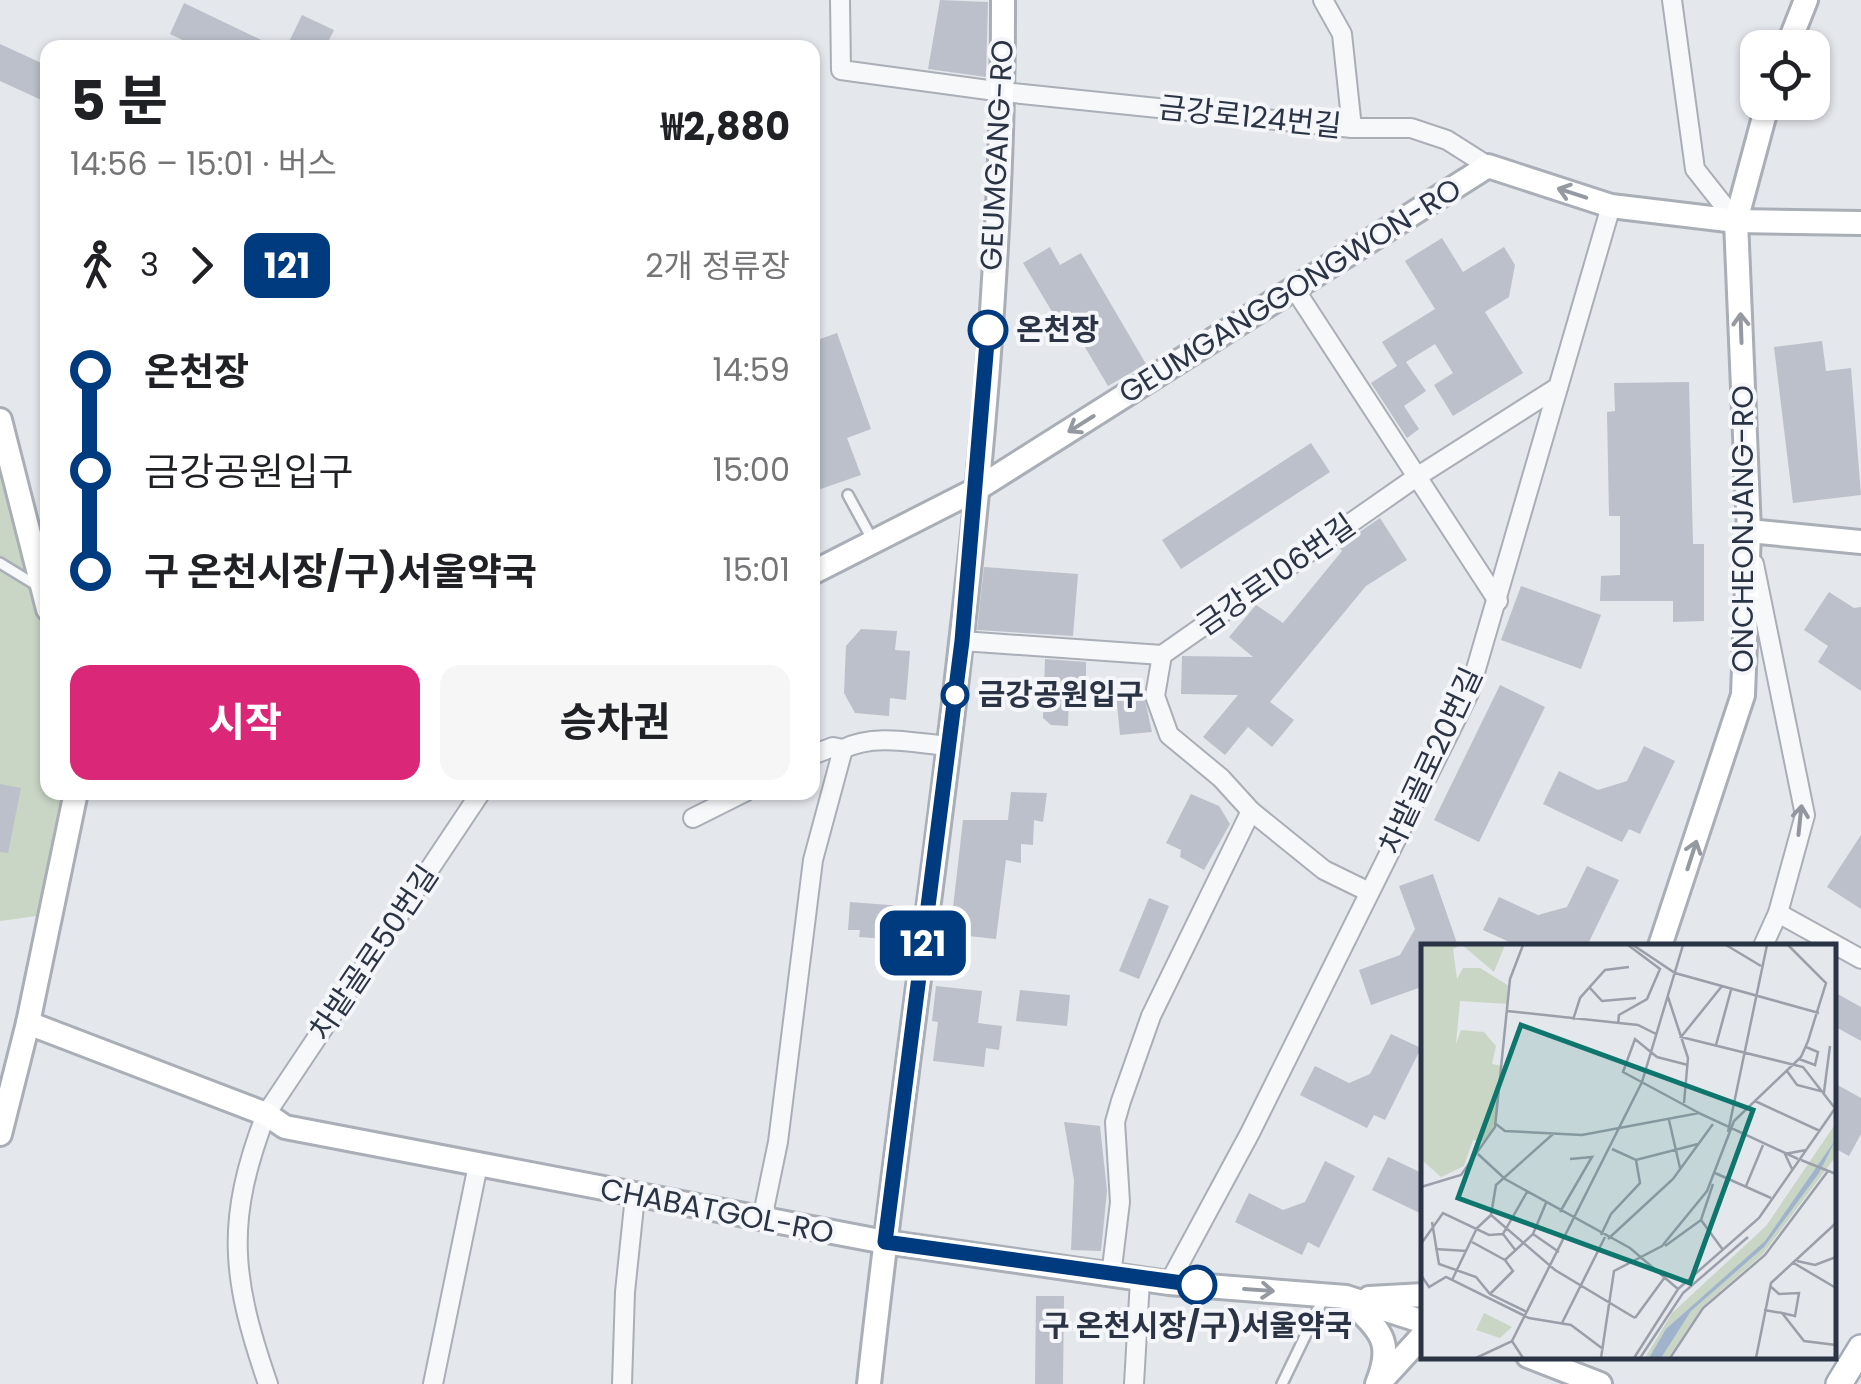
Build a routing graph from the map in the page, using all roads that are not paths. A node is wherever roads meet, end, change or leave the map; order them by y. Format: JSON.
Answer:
{"nodes":[{"id":1,"x":840,"y":0,"type":"edge"},
{"id":2,"x":1003,"y":0,"type":"edge"},
{"id":3,"x":1323,"y":0,"type":"edge"},
{"id":4,"x":1672,"y":0,"type":"edge"},
{"id":5,"x":1806,"y":0,"type":"edge"},
{"id":6,"x":1794,"y":30,"type":"edge"},
{"id":7,"x":1003,"y":92,"type":"junction"},
{"id":8,"x":1763,"y":120,"type":"edge"},
{"id":9,"x":1352,"y":128,"type":"junction"},
{"id":10,"x":1488,"y":166,"type":"junction"},
{"id":11,"x":1611,"y":206,"type":"junction"},
{"id":12,"x":1736,"y":221,"type":"junction"},
{"id":13,"x":1861,"y":223,"type":"edge"},
{"id":14,"x":1294,"y":288,"type":"junction"},
{"id":15,"x":1558,"y":387,"type":"junction"},
{"id":16,"x":0,"y":420,"type":"edge"},
{"id":17,"x":1415,"y":478,"type":"junction"},
{"id":18,"x":977,"y":489,"type":"junction"},
{"id":19,"x":848,"y":495,"type":"dead end"},
{"id":20,"x":1749,"y":532,"type":"junction"},
{"id":21,"x":874,"y":542,"type":"junction"},
{"id":22,"x":1861,"y":542,"type":"edge"},
{"id":23,"x":0,"y":563,"type":"edge"},
{"id":24,"x":820,"y":568,"type":"edge"},
{"id":25,"x":39,"y":586,"type":"joint"},
{"id":26,"x":1498,"y":601,"type":"junction"},
{"id":27,"x":962,"y":641,"type":"junction"},
{"id":28,"x":1162,"y":655,"type":"junction"},
{"id":29,"x":948,"y":746,"type":"junction"},
{"id":30,"x":842,"y":749,"type":"junction"},
{"id":31,"x":820,"y":752,"type":"edge"},
{"id":32,"x":74,"y":800,"type":"edge"},
{"id":33,"x":476,"y":800,"type":"edge"},
{"id":34,"x":729,"y":800,"type":"edge"},
{"id":35,"x":1251,"y":812,"type":"junction"},
{"id":36,"x":692,"y":818,"type":"dead end"},
{"id":37,"x":1369,"y":892,"type":"junction"},
{"id":38,"x":1778,"y":913,"type":"junction"},
{"id":39,"x":1661,"y":944,"type":"edge"},
{"id":40,"x":1764,"y":944,"type":"edge"},
{"id":41,"x":1834,"y":944,"type":"edge"},
{"id":42,"x":1836,"y":945,"type":"edge"},
{"id":43,"x":1861,"y":959,"type":"edge"},
{"id":44,"x":28,"y":1024,"type":"junction"},
{"id":45,"x":266,"y":1114,"type":"junction"},
{"id":46,"x":0,"y":1134,"type":"edge"},
{"id":47,"x":478,"y":1164,"type":"junction"},
{"id":48,"x":635,"y":1196,"type":"junction"},
{"id":49,"x":762,"y":1219,"type":"junction"},
{"id":50,"x":885,"y":1242,"type":"junction"},
{"id":51,"x":1112,"y":1276,"type":"junction"},
{"id":52,"x":1140,"y":1280,"type":"junction"},
{"id":53,"x":1170,"y":1283,"type":"junction"},
{"id":54,"x":1421,"y":1295,"type":"edge"},
{"id":55,"x":1336,"y":1296,"type":"junction"},
{"id":56,"x":1421,"y":1321,"type":"edge"},
{"id":57,"x":1421,"y":1337,"type":"edge"},
{"id":58,"x":1861,"y":1348,"type":"edge"},
{"id":59,"x":1539,"y":1359,"type":"edge"},
{"id":60,"x":268,"y":1384,"type":"edge"},
{"id":61,"x":433,"y":1384,"type":"edge"},
{"id":62,"x":622,"y":1384,"type":"edge"},
{"id":63,"x":869,"y":1384,"type":"edge"},
{"id":64,"x":1134,"y":1384,"type":"edge"},
{"id":65,"x":1282,"y":1384,"type":"edge"},
{"id":66,"x":1378,"y":1384,"type":"edge"},
{"id":67,"x":1600,"y":1384,"type":"edge"},
{"id":68,"x":1840,"y":1384,"type":"edge"}],
"edges":[{"from":1,"to":7,"type":"street","name":"금강로124번길"},
{"from":2,"to":7,"type":"street","name":"GEUMGANG-RO"},
{"from":3,"to":9,"type":"street"},
{"from":4,"to":12,"type":"street"},
{"from":5,"to":6,"type":"street"},
{"from":7,"to":9,"type":"street","name":"금강로124번길"},
{"from":7,"to":18,"type":"street","name":"GEUMGANG-RO"},
{"from":8,"to":12,"type":"street","name":"ONCHEONJANG-RO"},
{"from":9,"to":10,"type":"street","name":"금강로124번길"},
{"from":11,"to":10,"type":"street","name":"GEUMGANGGONGWON-RO","one_way":true},
{"from":10,"to":14,"type":"street","name":"GEUMGANGGONGWON-RO"},
{"from":11,"to":12,"type":"street","name":"GEUMGANGGONGWON-RO"},
{"from":11,"to":15,"type":"street","name":"차밭골로20번길"},
{"from":12,"to":13,"type":"street","name":"GEUMGANGGONGWON-RO"},
{"from":20,"to":12,"type":"street","name":"ONCHEONJANG-RO","one_way":true},
{"from":14,"to":17,"type":"street"},
{"from":14,"to":18,"type":"street","name":"GEUMGANGGONGWON-RO","one_way":true},
{"from":15,"to":17,"type":"street","name":"금강로106번길"},
{"from":15,"to":26,"type":"street","name":"차밭골로20번길"},
{"from":16,"to":25,"type":"street"},
{"from":17,"to":26,"type":"street"},
{"from":17,"to":28,"type":"street","name":"금강로106번길"},
{"from":18,"to":21,"type":"street","name":"GEUMGANGGONGWON-RO"},
{"from":18,"to":27,"type":"street","name":"GEUMGANG-RO"},
{"from":19,"to":21,"type":"lane"},
{"from":20,"to":22,"type":"street"},
{"from":38,"to":20,"type":"street","one_way":true},
{"from":39,"to":20,"type":"street","name":"ONCHEONJANG-RO","one_way":true},
{"from":21,"to":24,"type":"street","name":"GEUMGANGGONGWON-RO"},
{"from":23,"to":25,"type":"lane"},
{"from":26,"to":37,"type":"street","name":"차밭골로20번길"},
{"from":27,"to":28,"type":"street"},
{"from":27,"to":29,"type":"street","name":"GEUMGANG-RO"},
{"from":28,"to":35,"type":"street"},
{"from":29,"to":30,"type":"street"},
{"from":29,"to":50,"type":"street","name":"GEUMGANG-RO"},
{"from":30,"to":31,"type":"street"},
{"from":30,"to":49,"type":"street"},
{"from":32,"to":44,"type":"street"},
{"from":33,"to":45,"type":"street","name":"차밭골로50번길"},
{"from":34,"to":36,"type":"street"},
{"from":35,"to":37,"type":"street"},
{"from":35,"to":51,"type":"street"},
{"from":37,"to":53,"type":"street","name":"차밭골로20번길"},
{"from":38,"to":40,"type":"street"},
{"from":38,"to":41,"type":"street"},
{"from":42,"to":43,"type":"street"},
{"from":44,"to":45,"type":"street","name":"CHABATGOL-RO"},
{"from":44,"to":46,"type":"street"},
{"from":45,"to":47,"type":"street","name":"CHABATGOL-RO"},
{"from":45,"to":60,"type":"street","name":"차밭골로50번길"},
{"from":47,"to":48,"type":"street","name":"CHABATGOL-RO"},
{"from":47,"to":61,"type":"street"},
{"from":48,"to":49,"type":"street","name":"CHABATGOL-RO"},
{"from":48,"to":62,"type":"street"},
{"from":49,"to":50,"type":"street","name":"CHABATGOL-RO"},
{"from":50,"to":51,"type":"street","name":"CHABATGOL-RO"},
{"from":50,"to":63,"type":"street","name":"GEUMGANG-RO"},
{"from":51,"to":52,"type":"street","name":"CHABATGOL-RO"},
{"from":52,"to":53,"type":"street","name":"CHABATGOL-RO"},
{"from":52,"to":64,"type":"street"},
{"from":53,"to":55,"type":"street","name":"CHABATGOL-RO","one_way":true},
{"from":54,"to":55,"type":"street"},
{"from":55,"to":56,"type":"street","name":"CHABATGOL-RO"},
{"from":55,"to":65,"type":"lane"},
{"from":55,"to":66,"type":"street"},
{"from":57,"to":66,"type":"street"},
{"from":58,"to":68,"type":"main road"},
{"from":59,"to":67,"type":"street"}]}
